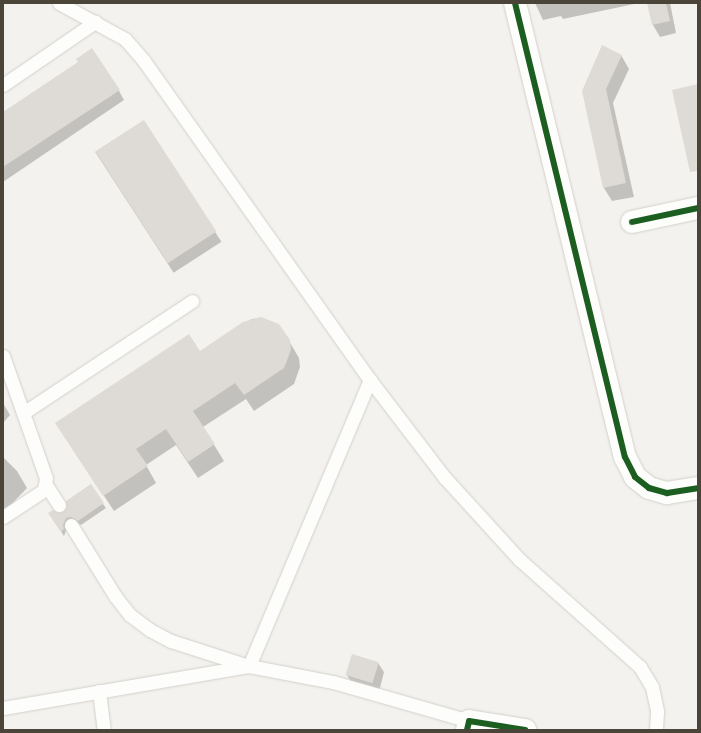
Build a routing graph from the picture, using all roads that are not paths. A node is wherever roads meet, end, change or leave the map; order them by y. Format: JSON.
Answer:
{"nodes":[{"id":1,"x":59,"y":3,"type":"edge"},
{"id":2,"x":515,"y":3,"type":"edge"},
{"id":3,"x":95,"y":22,"type":"junction"},
{"id":4,"x":3,"y":85,"type":"edge"},
{"id":5,"x":698,"y":208,"type":"edge"},
{"id":6,"x":632,"y":222,"type":"dead end"},
{"id":7,"x":192,"y":301,"type":"dead end"},
{"id":8,"x":3,"y":356,"type":"edge"},
{"id":9,"x":370,"y":380,"type":"junction"},
{"id":10,"x":23,"y":413,"type":"junction"},
{"id":11,"x":46,"y":485,"type":"junction"},
{"id":12,"x":698,"y":488,"type":"edge"},
{"id":13,"x":59,"y":505,"type":"dead end"},
{"id":14,"x":3,"y":517,"type":"edge"},
{"id":15,"x":71,"y":525,"type":"dead end"},
{"id":16,"x":249,"y":666,"type":"junction"},
{"id":17,"x":99,"y":691,"type":"junction"},
{"id":18,"x":3,"y":708,"type":"edge"},
{"id":19,"x":468,"y":726,"type":"edge"},
{"id":20,"x":104,"y":730,"type":"edge"},
{"id":21,"x":524,"y":730,"type":"edge"},
{"id":22,"x":656,"y":730,"type":"edge"}],
"edges":[{"from":1,"to":3,"type":"lane"},
{"from":2,"to":12,"type":"street"},
{"from":3,"to":4,"type":"lane"},
{"from":3,"to":9,"type":"lane"},
{"from":5,"to":6,"type":"street"},
{"from":7,"to":10,"type":"lane"},
{"from":8,"to":10,"type":"lane"},
{"from":9,"to":16,"type":"lane"},
{"from":9,"to":22,"type":"lane"},
{"from":10,"to":11,"type":"lane"},
{"from":11,"to":13,"type":"lane"},
{"from":11,"to":14,"type":"lane"},
{"from":15,"to":16,"type":"lane"},
{"from":16,"to":17,"type":"lane"},
{"from":16,"to":19,"type":"lane"},
{"from":17,"to":18,"type":"lane"},
{"from":17,"to":20,"type":"lane"},
{"from":19,"to":21,"type":"street"}]}
